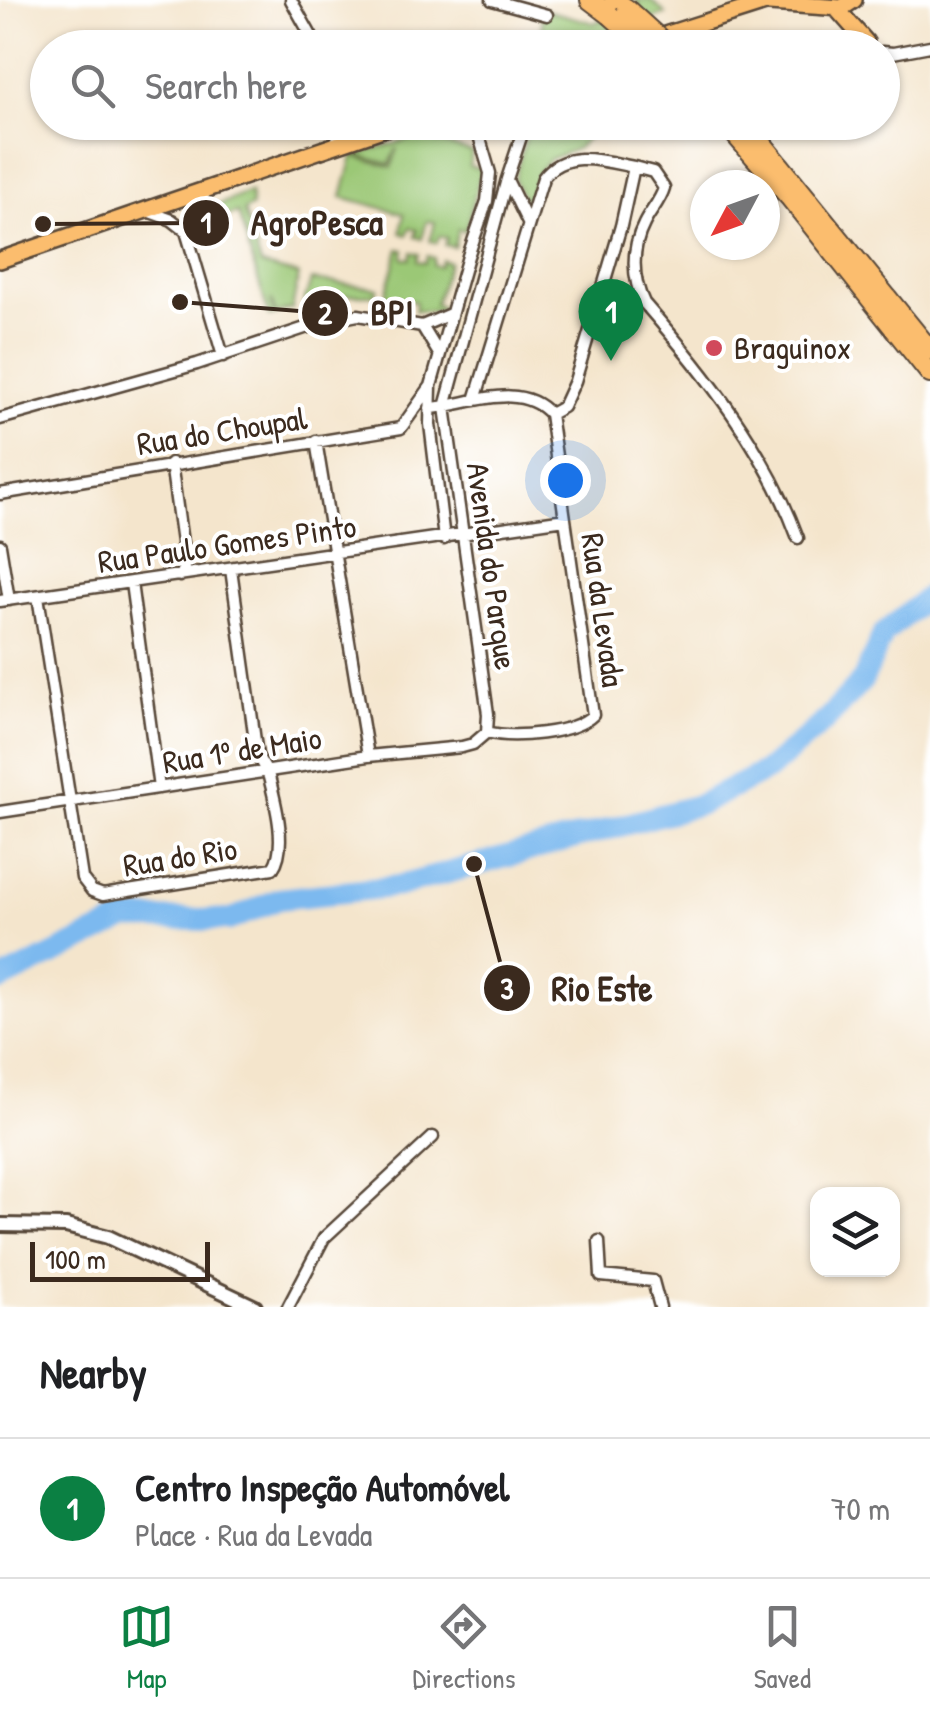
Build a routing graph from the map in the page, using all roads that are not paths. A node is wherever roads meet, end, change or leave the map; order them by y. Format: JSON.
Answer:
{"nodes":[{"id":1,"x":290,"y":0,"type":"edge"},
{"id":2,"x":492,"y":0,"type":"edge"},
{"id":3,"x":590,"y":0,"type":"edge"},
{"id":4,"x":855,"y":0,"type":"edge"},
{"id":5,"x":772,"y":2,"type":"edge"},
{"id":6,"x":830,"y":5,"type":"edge"},
{"id":7,"x":617,"y":8,"type":"edge"},
{"id":8,"x":546,"y":15,"type":"dead end"},
{"id":9,"x":308,"y":30,"type":"edge"},
{"id":10,"x":634,"y":30,"type":"edge"},
{"id":11,"x":646,"y":30,"type":"edge"},
{"id":12,"x":682,"y":30,"type":"edge"},
{"id":13,"x":854,"y":30,"type":"edge"},
{"id":14,"x":864,"y":30,"type":"edge"},
{"id":15,"x":930,"y":46,"type":"edge"},
{"id":16,"x":900,"y":50,"type":"edge"},
{"id":17,"x":336,"y":140,"type":"edge"},
{"id":18,"x":351,"y":140,"type":"edge"},
{"id":19,"x":480,"y":140,"type":"edge"},
{"id":20,"x":520,"y":140,"type":"edge"},
{"id":21,"x":740,"y":140,"type":"edge"},
{"id":22,"x":759,"y":140,"type":"edge"},
{"id":23,"x":332,"y":147,"type":"junction"},
{"id":24,"x":634,"y":166,"type":"junction"},
{"id":25,"x":507,"y":179,"type":"junction"},
{"id":26,"x":209,"y":189,"type":"junction"},
{"id":27,"x":145,"y":210,"type":"junction"},
{"id":28,"x":529,"y":224,"type":"junction"},
{"id":29,"x":186,"y":231,"type":"junction"},
{"id":30,"x":0,"y":260,"type":"edge"},
{"id":31,"x":450,"y":314,"type":"junction"},
{"id":32,"x":422,"y":326,"type":"junction"},
{"id":33,"x":446,"y":329,"type":"junction"},
{"id":34,"x":464,"y":334,"type":"junction"},
{"id":35,"x":908,"y":335,"type":"junction"},
{"id":36,"x":930,"y":350,"type":"edge"},
{"id":37,"x":439,"y":354,"type":"junction"},
{"id":38,"x":223,"y":356,"type":"junction"},
{"id":39,"x":930,"y":374,"type":"edge"},
{"id":40,"x":431,"y":386,"type":"junction"},
{"id":41,"x":474,"y":400,"type":"junction"},
{"id":42,"x":445,"y":407,"type":"junction"},
{"id":43,"x":430,"y":408,"type":"junction"},
{"id":44,"x":550,"y":414,"type":"junction"},
{"id":45,"x":0,"y":419,"type":"edge"},
{"id":46,"x":316,"y":441,"type":"junction"},
{"id":47,"x":171,"y":464,"type":"junction"},
{"id":48,"x":0,"y":494,"type":"edge"},
{"id":49,"x":565,"y":519,"type":"junction"},
{"id":50,"x":462,"y":536,"type":"junction"},
{"id":51,"x":798,"y":538,"type":"dead end"},
{"id":52,"x":444,"y":539,"type":"junction"},
{"id":53,"x":0,"y":545,"type":"edge"},
{"id":54,"x":337,"y":554,"type":"junction"},
{"id":55,"x":230,"y":569,"type":"junction"},
{"id":56,"x":180,"y":576,"type":"junction"},
{"id":57,"x":130,"y":583,"type":"junction"},
{"id":58,"x":38,"y":596,"type":"junction"},
{"id":59,"x":4,"y":601,"type":"edge"},
{"id":60,"x":487,"y":732,"type":"junction"},
{"id":61,"x":368,"y":756,"type":"junction"},
{"id":62,"x":268,"y":772,"type":"junction"},
{"id":63,"x":159,"y":788,"type":"junction"},
{"id":64,"x":68,"y":802,"type":"junction"},
{"id":65,"x":0,"y":812,"type":"edge"},
{"id":66,"x":432,"y":1137,"type":"dead end"},
{"id":67,"x":0,"y":1225,"type":"edge"},
{"id":68,"x":599,"y":1242,"type":"dead end"},
{"id":69,"x":255,"y":1307,"type":"edge"},
{"id":70,"x":288,"y":1307,"type":"edge"},
{"id":71,"x":660,"y":1307,"type":"edge"}],
"edges":[{"from":1,"to":9,"type":"street"},
{"from":2,"to":8,"type":"street"},
{"from":3,"to":7,"type":"highway"},
{"from":4,"to":6,"type":"main road"},
{"from":4,"to":14,"type":"main road"},
{"from":5,"to":6,"type":"main road"},
{"from":5,"to":12,"type":"main road"},
{"from":6,"to":13,"type":"main road"},
{"from":7,"to":10,"type":"highway","bridge":true},
{"from":7,"to":11,"type":"highway","bridge":true},
{"from":15,"to":16,"type":"street"},
{"from":17,"to":23,"type":"street"},
{"from":18,"to":23,"type":"main road"},
{"from":19,"to":31,"type":"street","name":"Avenida do Parque"},
{"from":20,"to":25,"type":"street","name":"Avenida do Parque"},
{"from":21,"to":35,"type":"highway"},
{"from":22,"to":35,"type":"highway"},
{"from":23,"to":26,"type":"main road"},
{"from":24,"to":28,"type":"street"},
{"from":24,"to":44,"type":"street"},
{"from":24,"to":51,"type":"street"},
{"from":25,"to":28,"type":"street"},
{"from":25,"to":34,"type":"street","name":"Avenida do Parque"},
{"from":26,"to":27,"type":"main road"},
{"from":26,"to":29,"type":"street"},
{"from":27,"to":29,"type":"street"},
{"from":27,"to":30,"type":"main road"},
{"from":28,"to":41,"type":"street"},
{"from":29,"to":38,"type":"street"},
{"from":31,"to":32,"type":"street"},
{"from":31,"to":33,"type":"street","name":"Avenida do Parque"},
{"from":32,"to":37,"type":"street"},
{"from":32,"to":38,"type":"street"},
{"from":33,"to":34,"type":"street"},
{"from":33,"to":37,"type":"street","name":"Avenida do Parque"},
{"from":34,"to":42,"type":"street","name":"Avenida do Parque"},
{"from":35,"to":36,"type":"highway"},
{"from":35,"to":39,"type":"highway"},
{"from":37,"to":40,"type":"street","name":"Avenida do Parque"},
{"from":38,"to":45,"type":"street"},
{"from":40,"to":43,"type":"street","name":"Avenida do Parque"},
{"from":40,"to":46,"type":"street","name":"Rua do Choupal"},
{"from":41,"to":42,"type":"street"},
{"from":41,"to":44,"type":"street"},
{"from":42,"to":43,"type":"street"},
{"from":42,"to":50,"type":"street","name":"Avenida do Parque"},
{"from":43,"to":52,"type":"street","name":"Avenida do Parque"},
{"from":44,"to":49,"type":"street","name":"Rua da Levada"},
{"from":46,"to":47,"type":"street","name":"Rua do Choupal"},
{"from":46,"to":54,"type":"street"},
{"from":47,"to":48,"type":"street","name":"Rua do Choupal"},
{"from":47,"to":56,"type":"street"},
{"from":49,"to":50,"type":"street","name":"Rua da Levada"},
{"from":49,"to":60,"type":"street","name":"Rua da Levada"},
{"from":50,"to":52,"type":"street","name":"Rua Paulo Gomes Pinto"},
{"from":50,"to":60,"type":"street","name":"Avenida do Parque"},
{"from":52,"to":54,"type":"street","name":"Rua Paulo Gomes Pinto"},
{"from":53,"to":59,"type":"street"},
{"from":54,"to":55,"type":"street","name":"Rua Paulo Gomes Pinto"},
{"from":54,"to":61,"type":"street"},
{"from":55,"to":56,"type":"street","name":"Rua Paulo Gomes Pinto"},
{"from":55,"to":62,"type":"street"},
{"from":56,"to":57,"type":"street","name":"Rua Paulo Gomes Pinto"},
{"from":57,"to":58,"type":"street","name":"Rua Paulo Gomes Pinto"},
{"from":57,"to":63,"type":"street"},
{"from":58,"to":59,"type":"street","name":"Rua Paulo Gomes Pinto"},
{"from":58,"to":64,"type":"street"},
{"from":60,"to":61,"type":"street","name":"Rua 1º de Maio"},
{"from":61,"to":62,"type":"street","name":"Rua 1º de Maio"},
{"from":62,"to":63,"type":"street","name":"Rua 1º de Maio"},
{"from":62,"to":64,"type":"street","name":"Rua do Rio"},
{"from":63,"to":64,"type":"street","name":"Rua 1º de Maio"},
{"from":64,"to":65,"type":"street","name":"Rua 1º de Maio"},
{"from":66,"to":70,"type":"street"},
{"from":67,"to":69,"type":"street"},
{"from":68,"to":71,"type":"street"}]}
